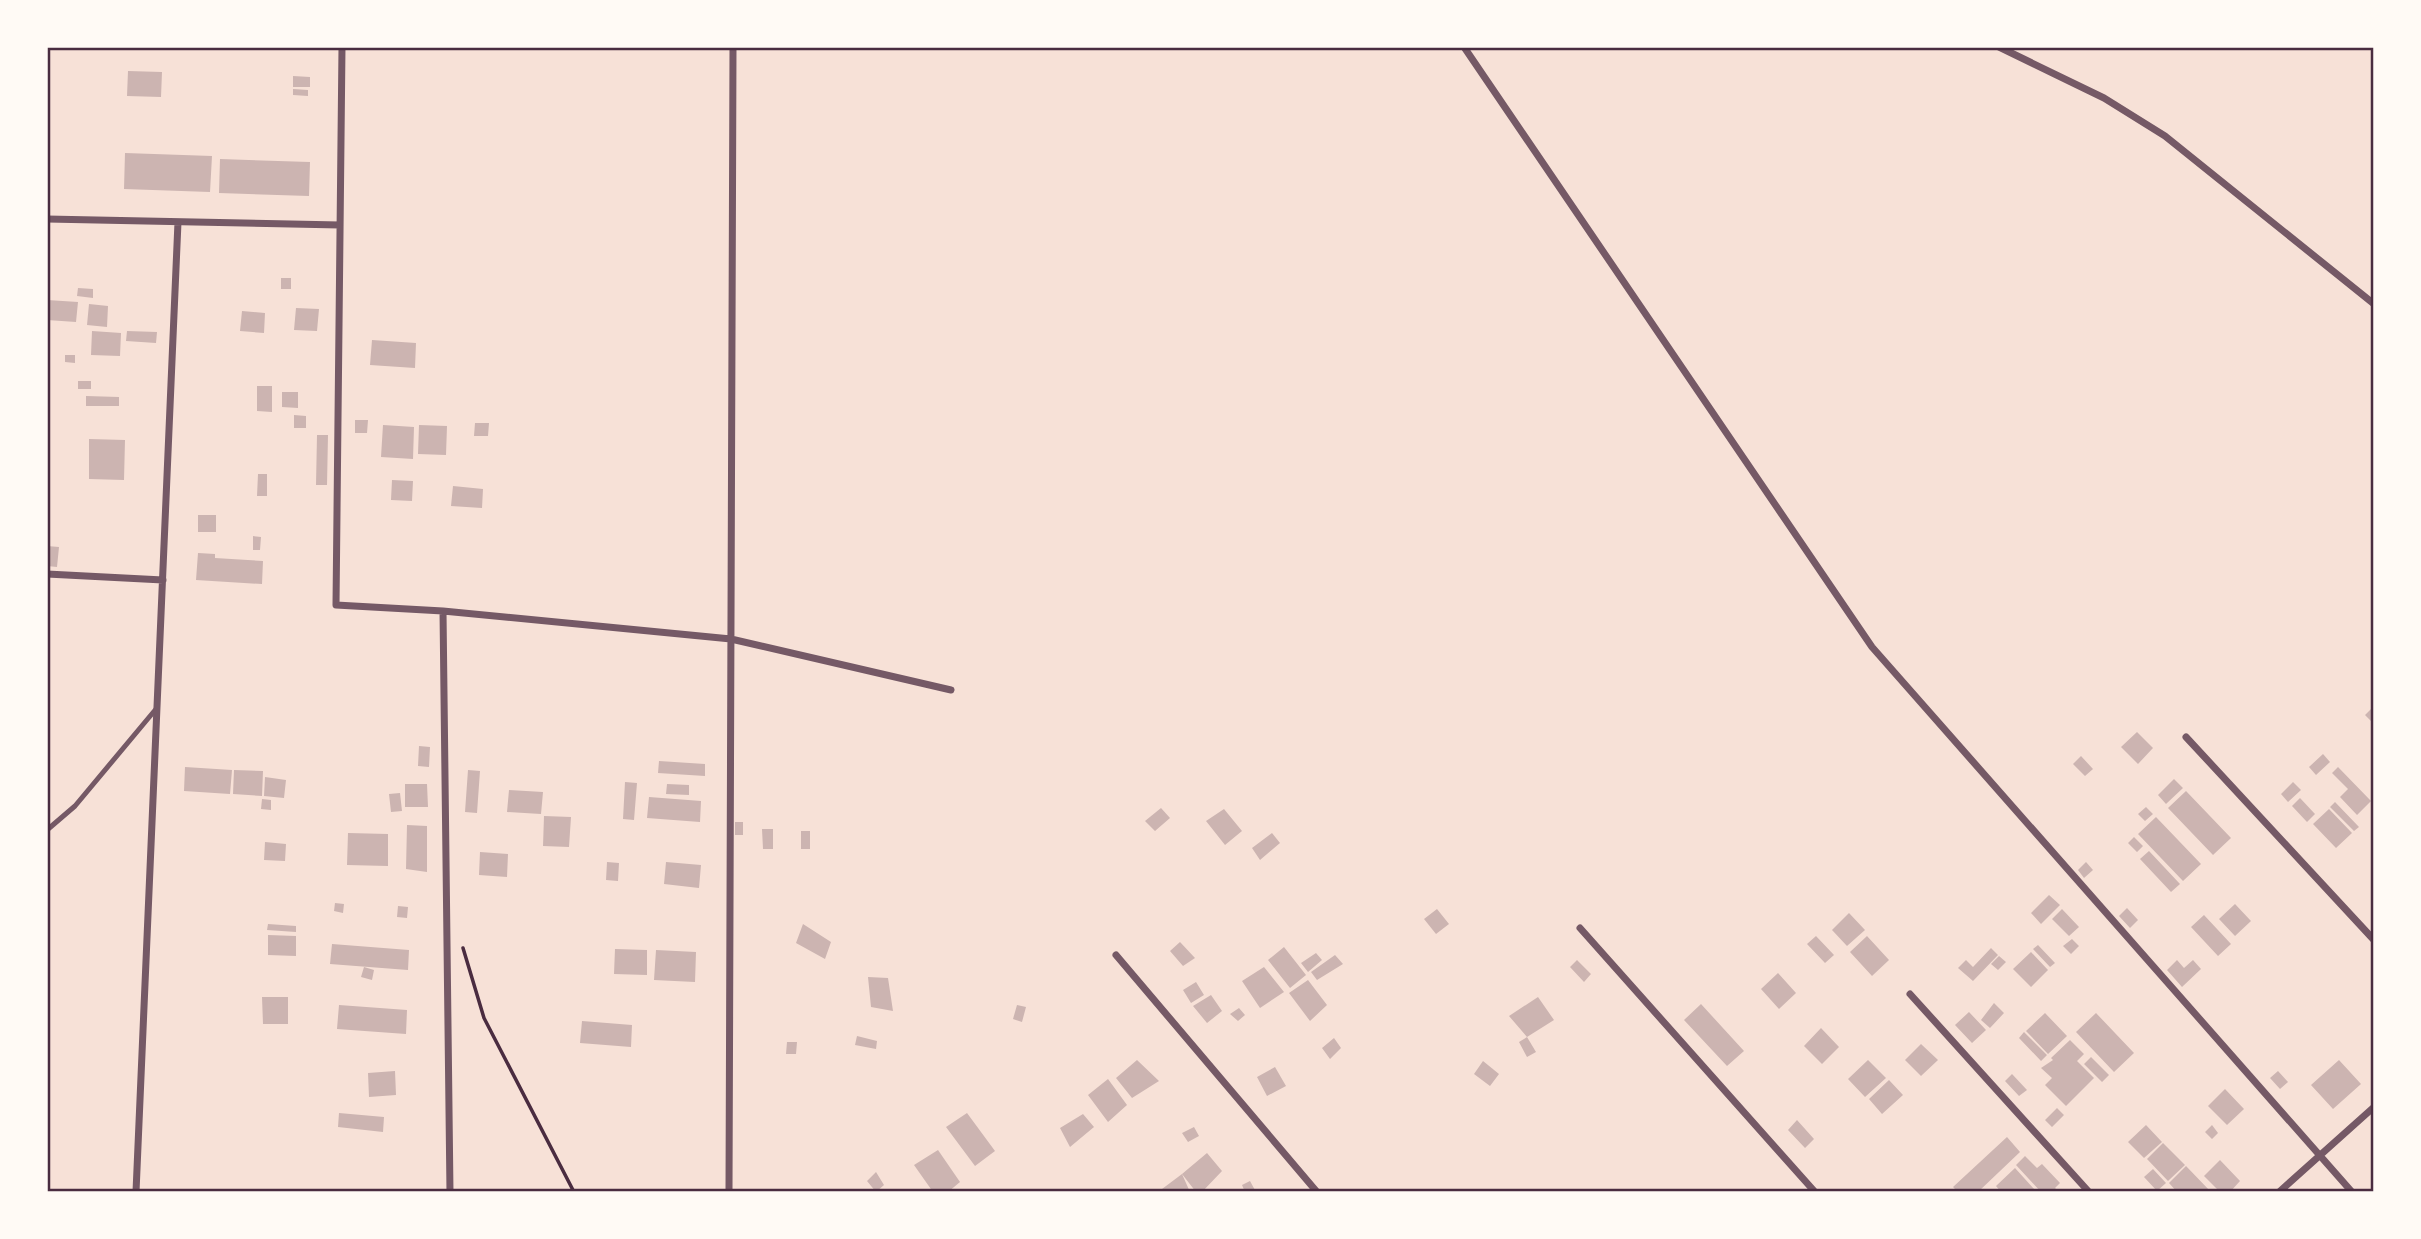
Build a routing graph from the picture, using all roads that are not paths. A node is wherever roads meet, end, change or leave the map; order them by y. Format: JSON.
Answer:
{"nodes":[{"id":1,"x":342,"y":47,"type":"edge"},
{"id":2,"x":733,"y":47,"type":"edge"},
{"id":3,"x":1464,"y":47,"type":"edge"},
{"id":4,"x":1999,"y":47,"type":"edge"},
{"id":5,"x":47,"y":219,"type":"edge"},
{"id":6,"x":178,"y":222,"type":"junction"},
{"id":7,"x":340,"y":225,"type":"junction"},
{"id":8,"x":2374,"y":304,"type":"edge"},
{"id":9,"x":47,"y":574,"type":"edge"},
{"id":10,"x":163,"y":580,"type":"junction"},
{"id":11,"x":443,"y":611,"type":"junction"},
{"id":12,"x":731,"y":639,"type":"junction"},
{"id":13,"x":951,"y":690,"type":"dead end"},
{"id":14,"x":158,"y":707,"type":"junction"},
{"id":15,"x":2186,"y":737,"type":"dead end"},
{"id":16,"x":47,"y":830,"type":"edge"},
{"id":17,"x":1580,"y":928,"type":"dead end"},
{"id":18,"x":2374,"y":940,"type":"edge"},
{"id":19,"x":1116,"y":955,"type":"dead end"},
{"id":20,"x":1910,"y":994,"type":"dead end"},
{"id":21,"x":2374,"y":1107,"type":"edge"},
{"id":22,"x":2319,"y":1156,"type":"junction"},
{"id":23,"x":136,"y":1192,"type":"edge"},
{"id":24,"x":450,"y":1192,"type":"edge"},
{"id":25,"x":729,"y":1192,"type":"edge"},
{"id":26,"x":1317,"y":1192,"type":"edge"},
{"id":27,"x":1815,"y":1192,"type":"edge"},
{"id":28,"x":2089,"y":1192,"type":"edge"},
{"id":29,"x":2279,"y":1192,"type":"edge"},
{"id":30,"x":2352,"y":1192,"type":"edge"}],
"edges":[{"from":1,"to":7,"type":"street"},
{"from":2,"to":12,"type":"street"},
{"from":3,"to":22,"type":"street"},
{"from":4,"to":8,"type":"street"},
{"from":5,"to":6,"type":"street"},
{"from":6,"to":7,"type":"street"},
{"from":6,"to":10,"type":"street"},
{"from":7,"to":11,"type":"street"},
{"from":9,"to":10,"type":"street"},
{"from":10,"to":14,"type":"street"},
{"from":11,"to":12,"type":"street"},
{"from":11,"to":24,"type":"street"},
{"from":12,"to":13,"type":"street"},
{"from":12,"to":25,"type":"street"},
{"from":14,"to":16,"type":"lane"},
{"from":14,"to":23,"type":"street"},
{"from":15,"to":18,"type":"street"},
{"from":17,"to":27,"type":"street"},
{"from":19,"to":26,"type":"street"},
{"from":20,"to":28,"type":"street"},
{"from":21,"to":22,"type":"street"},
{"from":22,"to":29,"type":"street"},
{"from":22,"to":30,"type":"street"}]}
